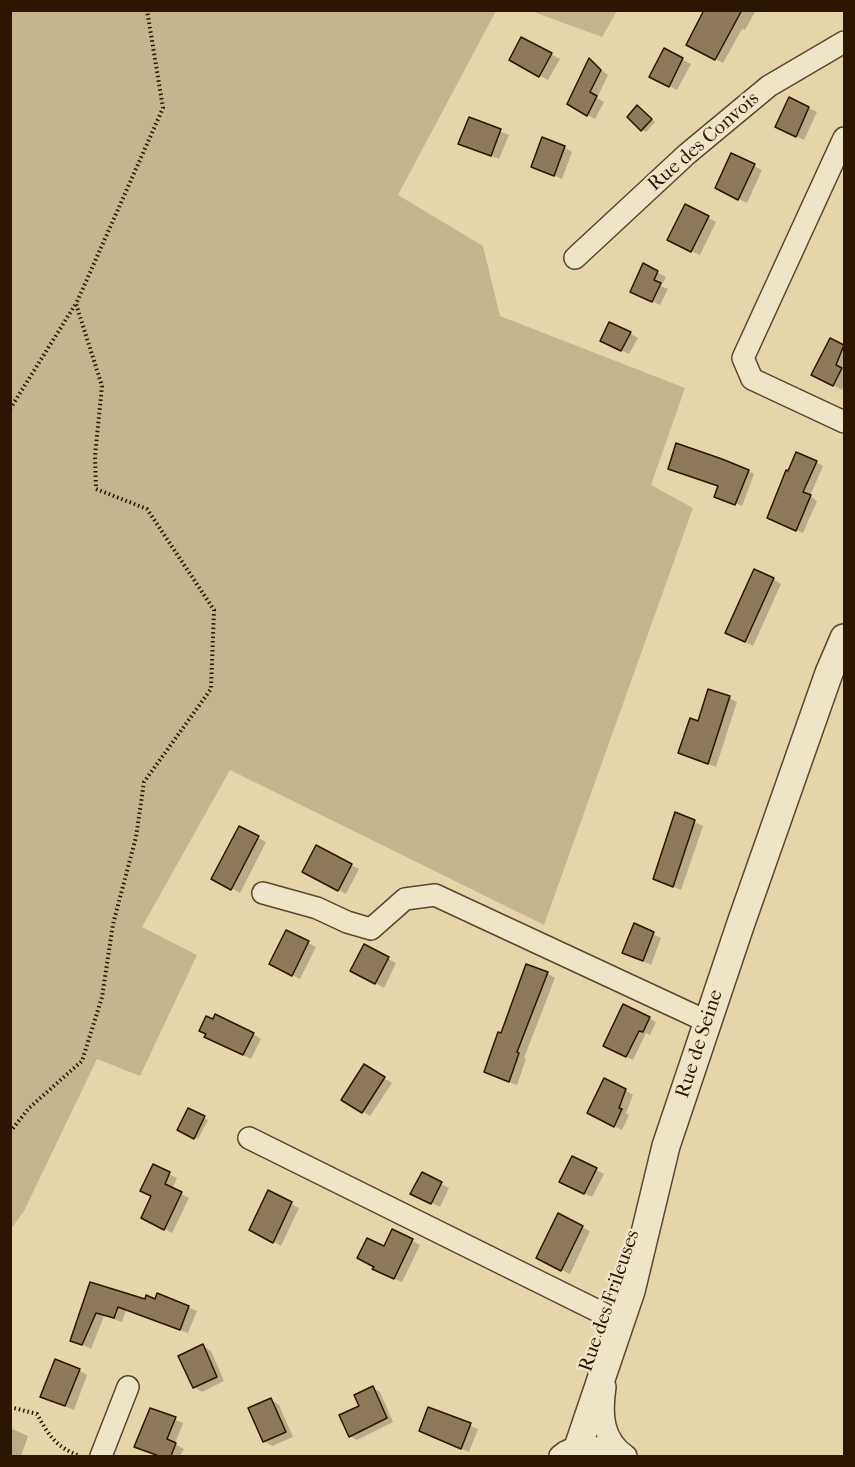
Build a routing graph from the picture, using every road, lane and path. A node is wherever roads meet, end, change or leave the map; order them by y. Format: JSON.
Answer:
{"nodes":[{"id":1,"x":147,"y":10,"type":"edge"},
{"id":2,"x":844,"y":42,"type":"edge"},
{"id":3,"x":844,"y":138,"type":"edge"},
{"id":4,"x":575,"y":258,"type":"dead end"},
{"id":5,"x":76,"y":304,"type":"junction"},
{"id":6,"x":10,"y":409,"type":"edge"},
{"id":7,"x":844,"y":422,"type":"edge"},
{"id":8,"x":844,"y":638,"type":"edge"},
{"id":9,"x":263,"y":892,"type":"dead end"},
{"id":10,"x":708,"y":1022,"type":"junction"},
{"id":11,"x":10,"y":1132,"type":"edge"},
{"id":12,"x":249,"y":1138,"type":"dead end"},
{"id":13,"x":666,"y":1146,"type":"junction"},
{"id":14,"x":604,"y":1314,"type":"junction"},
{"id":15,"x":609,"y":1358,"type":"junction"},
{"id":16,"x":128,"y":1388,"type":"dead end"},
{"id":17,"x":10,"y":1407,"type":"edge"},
{"id":18,"x":570,"y":1451,"type":"edge"},
{"id":19,"x":80,"y":1456,"type":"edge"},
{"id":20,"x":101,"y":1456,"type":"edge"},
{"id":21,"x":624,"y":1456,"type":"edge"}],
"edges":[{"from":1,"to":5,"type":"path"},
{"from":2,"to":4,"type":"street","name":"Rue des Convois"},
{"from":3,"to":7,"type":"street"},
{"from":5,"to":6,"type":"path"},
{"from":5,"to":11,"type":"path"},
{"from":8,"to":10,"type":"street","name":"Rue de Seine"},
{"from":9,"to":10,"type":"street"},
{"from":10,"to":13,"type":"street","name":"Rue de Seine"},
{"from":12,"to":14,"type":"street"},
{"from":13,"to":14,"type":"street","name":"Rue des Frileuses"},
{"from":13,"to":15,"type":"street","name":"Rue de Seine"},
{"from":14,"to":18,"type":"street","name":"Rue des Frileuses"},
{"from":15,"to":18,"type":"street","name":"Rue de Seine"},
{"from":15,"to":21,"type":"street"},
{"from":16,"to":20,"type":"street"},
{"from":17,"to":19,"type":"path"},
{"from":18,"to":21,"type":"street"}]}
